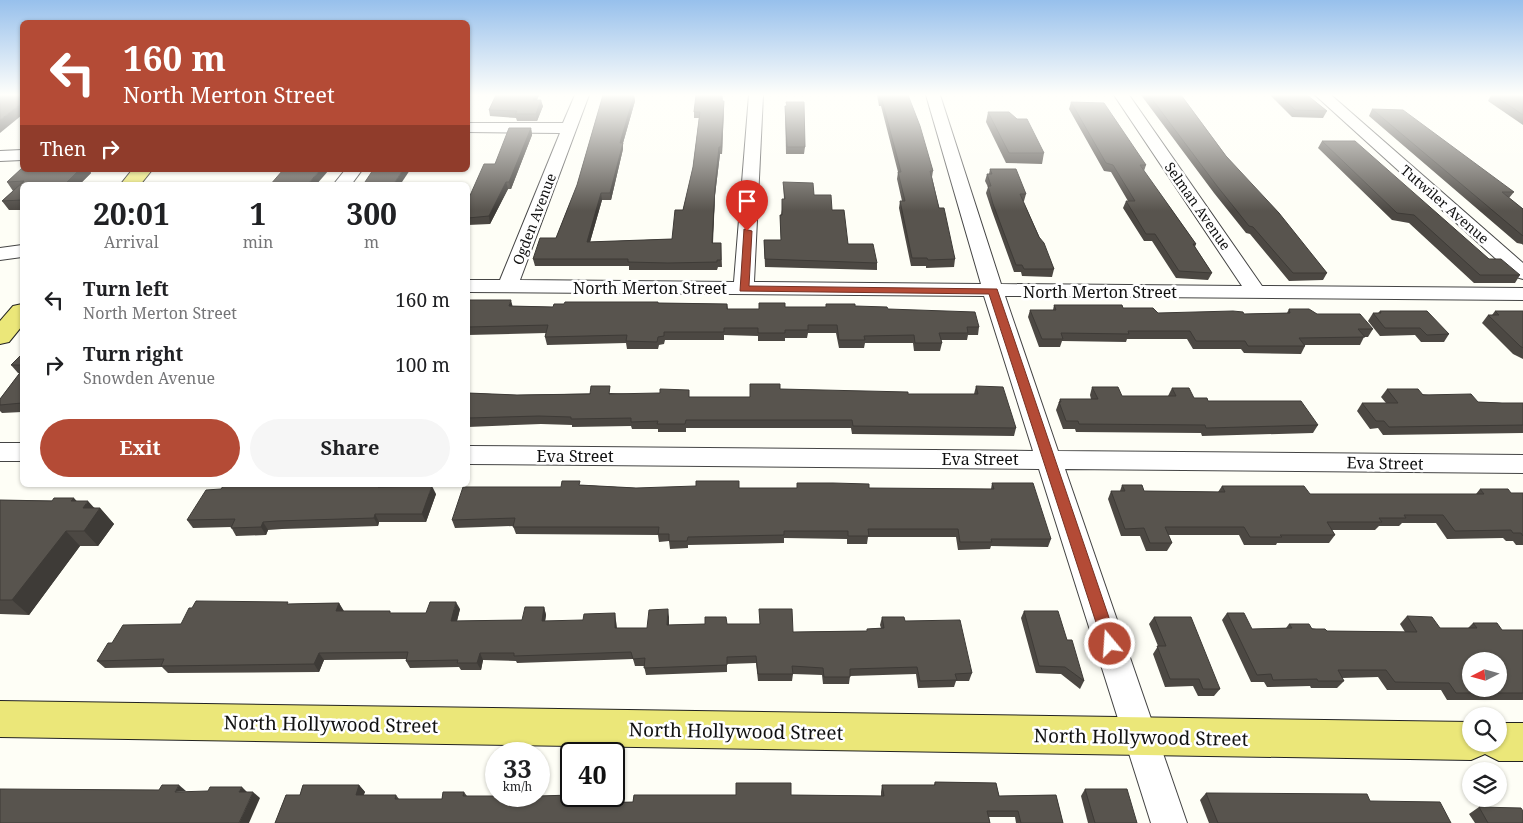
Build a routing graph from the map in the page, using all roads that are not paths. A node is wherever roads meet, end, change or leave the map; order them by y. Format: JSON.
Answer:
{"nodes":[{"id":1,"x":567,"y":133,"type":"edge"},
{"id":2,"x":754,"y":133,"type":"edge"},
{"id":3,"x":945,"y":133,"type":"edge"},
{"id":4,"x":1147,"y":133,"type":"edge"},
{"id":5,"x":1364,"y":133,"type":"edge"},
{"id":6,"x":20,"y":155,"type":"edge"},
{"id":7,"x":0,"y":156,"type":"edge"},
{"id":8,"x":140,"y":172,"type":"edge"},
{"id":9,"x":352,"y":172,"type":"edge"},
{"id":10,"x":132,"y":182,"type":"edge"},
{"id":11,"x":344,"y":182,"type":"edge"},
{"id":12,"x":20,"y":251,"type":"edge"},
{"id":13,"x":0,"y":254,"type":"edge"},
{"id":14,"x":20,"y":259,"type":"edge"},
{"id":15,"x":0,"y":262,"type":"edge"},
{"id":16,"x":1523,"y":273,"type":"edge"},
{"id":17,"x":470,"y":286,"type":"edge"},
{"id":18,"x":508,"y":287,"type":"junction"},
{"id":19,"x":744,"y":289,"type":"junction"},
{"id":20,"x":993,"y":291,"type":"junction"},
{"id":21,"x":1257,"y":293,"type":"junction"},
{"id":22,"x":1523,"y":294,"type":"edge"},
{"id":23,"x":20,"y":313,"type":"edge"},
{"id":24,"x":0,"y":336,"type":"edge"},
{"id":25,"x":0,"y":452,"type":"edge"},
{"id":26,"x":20,"y":452,"type":"edge"},
{"id":27,"x":470,"y":455,"type":"edge"},
{"id":28,"x":1049,"y":459,"type":"junction"},
{"id":29,"x":1523,"y":464,"type":"edge"},
{"id":30,"x":0,"y":719,"type":"edge"},
{"id":31,"x":1141,"y":737,"type":"junction"},
{"id":32,"x":1462,"y":741,"type":"edge"},
{"id":33,"x":1507,"y":742,"type":"edge"},
{"id":34,"x":1523,"y":742,"type":"edge"},
{"id":35,"x":1169,"y":823,"type":"edge"}],
"edges":[{"from":1,"to":18,"type":"street","name":"Ogden Avenue"},
{"from":2,"to":19,"type":"street"},
{"from":3,"to":20,"type":"street"},
{"from":4,"to":21,"type":"street","name":"Selman Avenue"},
{"from":5,"to":16,"type":"street","name":"Tutwiler Avenue"},
{"from":6,"to":7,"type":"street"},
{"from":8,"to":10,"type":"main road"},
{"from":9,"to":11,"type":"street"},
{"from":12,"to":13,"type":"street"},
{"from":14,"to":15,"type":"street"},
{"from":17,"to":18,"type":"street","name":"North Merton Street"},
{"from":18,"to":19,"type":"street","name":"North Merton Street"},
{"from":19,"to":20,"type":"street","name":"North Merton Street"},
{"from":20,"to":21,"type":"street","name":"North Merton Street"},
{"from":20,"to":28,"type":"street"},
{"from":21,"to":22,"type":"street","name":"North Merton Street"},
{"from":23,"to":24,"type":"main road"},
{"from":25,"to":26,"type":"street"},
{"from":27,"to":28,"type":"street","name":"Eva Street"},
{"from":28,"to":29,"type":"street","name":"Eva Street"},
{"from":28,"to":31,"type":"street"},
{"from":30,"to":31,"type":"main road","name":"North Hollywood Street"},
{"from":31,"to":32,"type":"main road","name":"North Hollywood Street"},
{"from":31,"to":35,"type":"street"},
{"from":33,"to":34,"type":"main road"}]}
